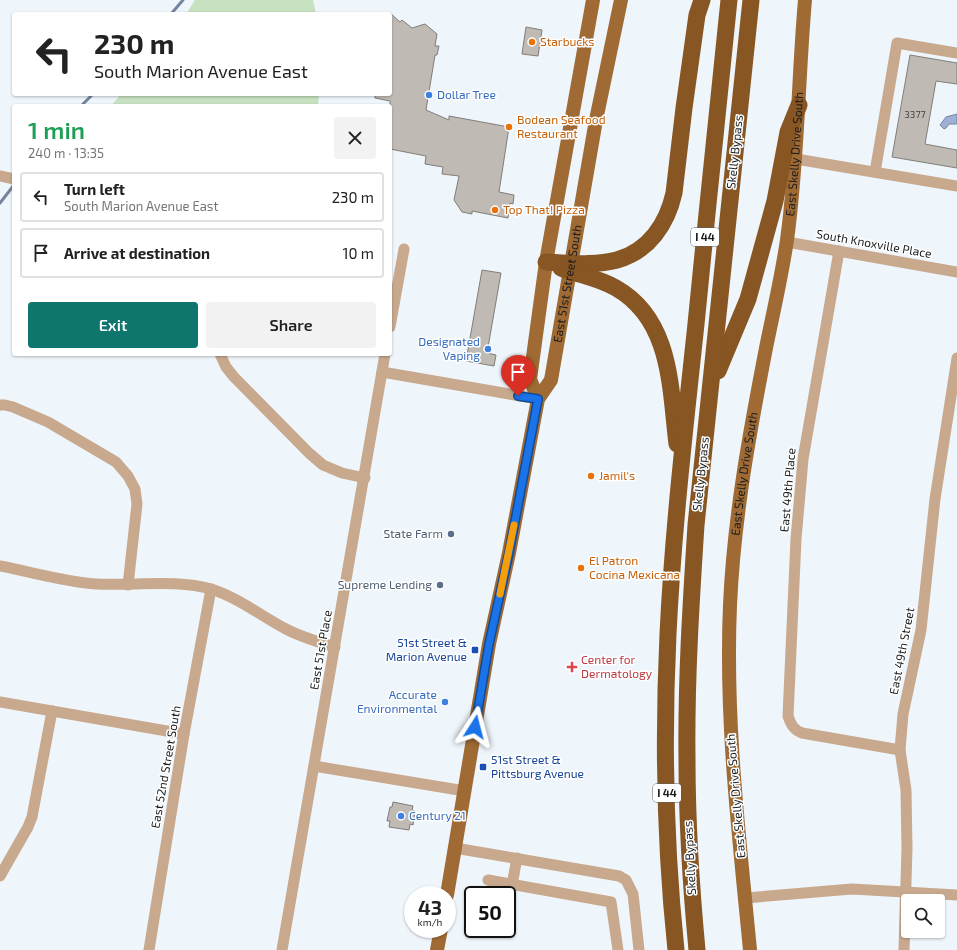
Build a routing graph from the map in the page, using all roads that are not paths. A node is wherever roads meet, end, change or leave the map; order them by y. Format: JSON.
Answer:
{"nodes":[{"id":1,"x":593,"y":0,"type":"edge"},
{"id":2,"x":621,"y":0,"type":"edge"},
{"id":3,"x":702,"y":0,"type":"edge"},
{"id":4,"x":729,"y":0,"type":"edge"},
{"id":5,"x":751,"y":0,"type":"edge"},
{"id":6,"x":805,"y":0,"type":"edge"},
{"id":7,"x":957,"y":53,"type":"edge"},
{"id":8,"x":799,"y":105,"type":"junction"},
{"id":9,"x":796,"y":158,"type":"junction"},
{"id":10,"x":875,"y":172,"type":"junction"},
{"id":11,"x":0,"y":176,"type":"edge"},
{"id":12,"x":12,"y":179,"type":"edge"},
{"id":13,"x":957,"y":186,"type":"edge"},
{"id":14,"x":787,"y":242,"type":"junction"},
{"id":15,"x":404,"y":249,"type":"dead end"},
{"id":16,"x":839,"y":251,"type":"junction"},
{"id":17,"x":546,"y":262,"type":"junction"},
{"id":18,"x":571,"y":267,"type":"junction"},
{"id":19,"x":957,"y":272,"type":"edge"},
{"id":20,"x":392,"y":313,"type":"edge"},
{"id":21,"x":221,"y":356,"type":"edge"},
{"id":22,"x":385,"y":356,"type":"edge"},
{"id":23,"x":957,"y":358,"type":"edge"},
{"id":24,"x":382,"y":372,"type":"junction"},
{"id":25,"x":710,"y":387,"type":"junction"},
{"id":26,"x":538,"y":399,"type":"junction"},
{"id":27,"x":0,"y":405,"type":"edge"},
{"id":28,"x":680,"y":474,"type":"junction"},
{"id":29,"x":365,"y":478,"type":"junction"},
{"id":30,"x":0,"y":566,"type":"edge"},
{"id":31,"x":128,"y":585,"type":"junction"},
{"id":32,"x":211,"y":589,"type":"junction"},
{"id":33,"x":334,"y":647,"type":"junction"},
{"id":34,"x":0,"y":702,"type":"edge"},
{"id":35,"x":52,"y":711,"type":"junction"},
{"id":36,"x":184,"y":734,"type":"junction"},
{"id":37,"x":900,"y":750,"type":"junction"},
{"id":38,"x":314,"y":766,"type":"junction"},
{"id":39,"x":465,"y":791,"type":"junction"},
{"id":40,"x":455,"y":848,"type":"junction"},
{"id":41,"x":517,"y":858,"type":"junction"},
{"id":42,"x":0,"y":876,"type":"edge"},
{"id":43,"x":488,"y":880,"type":"dead end"},
{"id":44,"x":512,"y":885,"type":"junction"},
{"id":45,"x":449,"y":886,"type":"edge"},
{"id":46,"x":905,"y":891,"type":"junction"},
{"id":47,"x":957,"y":895,"type":"edge"},
{"id":48,"x":745,"y":898,"type":"junction"},
{"id":49,"x":439,"y":938,"type":"edge"},
{"id":50,"x":149,"y":950,"type":"edge"},
{"id":51,"x":282,"y":950,"type":"edge"},
{"id":52,"x":437,"y":950,"type":"edge"},
{"id":53,"x":618,"y":950,"type":"edge"},
{"id":54,"x":639,"y":950,"type":"edge"},
{"id":55,"x":676,"y":950,"type":"edge"},
{"id":56,"x":697,"y":950,"type":"edge"},
{"id":57,"x":750,"y":950,"type":"edge"},
{"id":58,"x":904,"y":950,"type":"edge"}],
"edges":[{"from":1,"to":17,"type":"main road","name":"East 51st Street South"},
{"from":2,"to":18,"type":"main road","name":"East 51st Street South"},
{"from":3,"to":18,"type":"highway"},
{"from":4,"to":28,"type":"highway","name":"Skelly Bypass","number":"I 44"},
{"from":5,"to":25,"type":"highway","name":"Skelly Bypass","number":"I 44"},
{"from":6,"to":8,"type":"main road","name":"East Skelly Drive South"},
{"from":7,"to":10,"type":"street"},
{"from":8,"to":9,"type":"main road","name":"East Skelly Drive South"},
{"from":8,"to":25,"type":"highway"},
{"from":9,"to":10,"type":"street"},
{"from":9,"to":14,"type":"main road","name":"East Skelly Drive South"},
{"from":10,"to":13,"type":"street"},
{"from":11,"to":12,"type":"street"},
{"from":14,"to":16,"type":"street","name":"South Knoxville Place"},
{"from":14,"to":48,"type":"main road","name":"East Skelly Drive South"},
{"from":15,"to":20,"type":"street"},
{"from":16,"to":19,"type":"street","name":"South Knoxville Place"},
{"from":16,"to":37,"type":"street","name":"East 49th Place"},
{"from":17,"to":18,"type":"highway"},
{"from":17,"to":26,"type":"main road","name":"East 51st Street South"},
{"from":18,"to":26,"type":"main road","name":"East 51st Street South"},
{"from":18,"to":28,"type":"highway"},
{"from":21,"to":29,"type":"street"},
{"from":22,"to":24,"type":"street","name":"East 51st Place"},
{"from":23,"to":37,"type":"street","name":"East 49th Street"},
{"from":24,"to":26,"type":"street"},
{"from":24,"to":29,"type":"street","name":"East 51st Place"},
{"from":25,"to":56,"type":"highway","name":"Skelly Bypass","number":"I 44"},
{"from":26,"to":39,"type":"main road","name":"East 51st Street South"},
{"from":27,"to":31,"type":"street"},
{"from":28,"to":55,"type":"highway","name":"Skelly Bypass","number":"I 44"},
{"from":29,"to":33,"type":"street","name":"East 51st Place"},
{"from":30,"to":31,"type":"street"},
{"from":31,"to":32,"type":"street"},
{"from":32,"to":33,"type":"street"},
{"from":32,"to":36,"type":"street","name":"East 52nd Street South"},
{"from":33,"to":38,"type":"street","name":"East 51st Place"},
{"from":34,"to":35,"type":"street"},
{"from":35,"to":36,"type":"street"},
{"from":35,"to":42,"type":"street"},
{"from":36,"to":50,"type":"street","name":"East 52nd Street South"},
{"from":37,"to":46,"type":"street","name":"East 49th Street"},
{"from":38,"to":39,"type":"street"},
{"from":38,"to":51,"type":"street","name":"East 51st Place"},
{"from":39,"to":40,"type":"main road","name":"East 51st Street South"},
{"from":40,"to":41,"type":"street"},
{"from":40,"to":45,"type":"main road","name":"East 51st Street South"},
{"from":41,"to":44,"type":"street"},
{"from":41,"to":54,"type":"street"},
{"from":43,"to":44,"type":"street"},
{"from":44,"to":53,"type":"street"},
{"from":46,"to":47,"type":"street"},
{"from":46,"to":48,"type":"street"},
{"from":46,"to":58,"type":"street","name":"East 49th Street"},
{"from":48,"to":57,"type":"main road","name":"East Skelly Drive South"},
{"from":49,"to":52,"type":"main road"}]}
